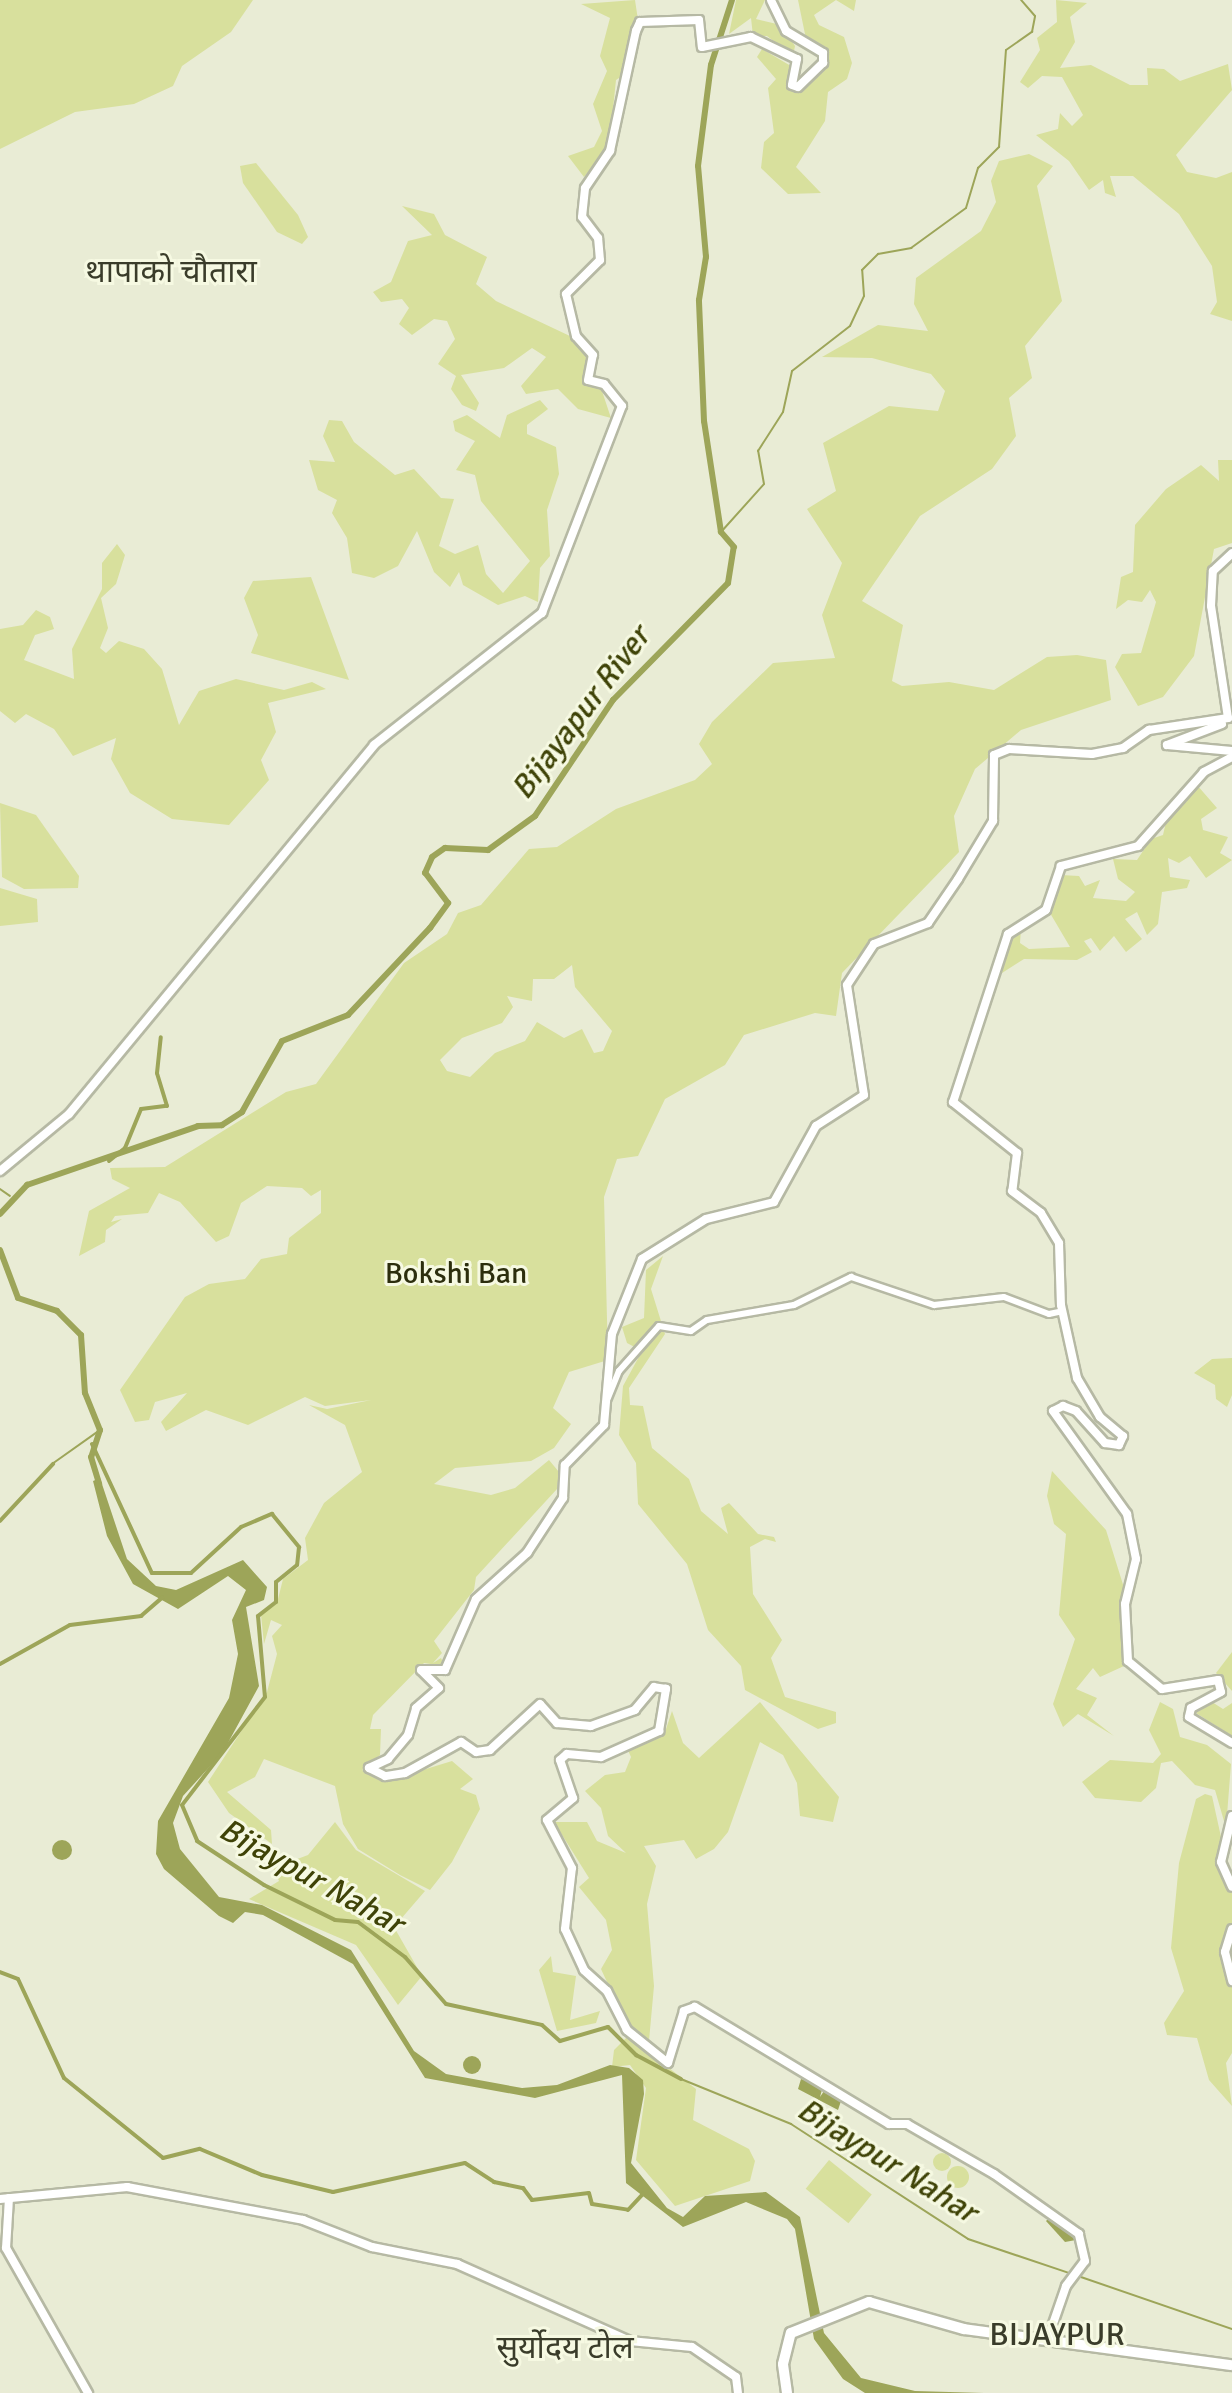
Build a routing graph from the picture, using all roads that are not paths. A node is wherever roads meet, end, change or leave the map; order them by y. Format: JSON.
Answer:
{"nodes":[{"id":1,"x":771,"y":0,"type":"edge"},
{"id":2,"x":1232,"y":553,"type":"edge"},
{"id":3,"x":1222,"y":723,"type":"junction"},
{"id":4,"x":1232,"y":754,"type":"edge"},
{"id":5,"x":0,"y":1171,"type":"edge"},
{"id":6,"x":1063,"y":1311,"type":"junction"},
{"id":7,"x":608,"y":1398,"type":"junction"},
{"id":8,"x":1232,"y":1743,"type":"edge"},
{"id":9,"x":1232,"y":1816,"type":"edge"},
{"id":10,"x":1232,"y":1887,"type":"edge"},
{"id":11,"x":1232,"y":1929,"type":"edge"},
{"id":12,"x":1232,"y":1981,"type":"edge"},
{"id":13,"x":4,"y":2199,"type":"edge"},
{"id":14,"x":1047,"y":2341,"type":"junction"},
{"id":15,"x":1232,"y":2365,"type":"edge"},
{"id":16,"x":88,"y":2393,"type":"edge"},
{"id":17,"x":738,"y":2393,"type":"edge"},
{"id":18,"x":787,"y":2393,"type":"edge"}],
"edges":[{"from":1,"to":5,"type":"main road"},
{"from":2,"to":3,"type":"main road"},
{"from":3,"to":4,"type":"main road"},
{"from":3,"to":7,"type":"main road"},
{"from":4,"to":6,"type":"main road"},
{"from":6,"to":7,"type":"street"},
{"from":6,"to":8,"type":"main road"},
{"from":7,"to":14,"type":"main road"},
{"from":9,"to":10,"type":"main road"},
{"from":11,"to":12,"type":"main road"},
{"from":13,"to":16,"type":"main road"},
{"from":13,"to":17,"type":"main road"},
{"from":14,"to":15,"type":"highway"},
{"from":14,"to":18,"type":"highway"}]}
